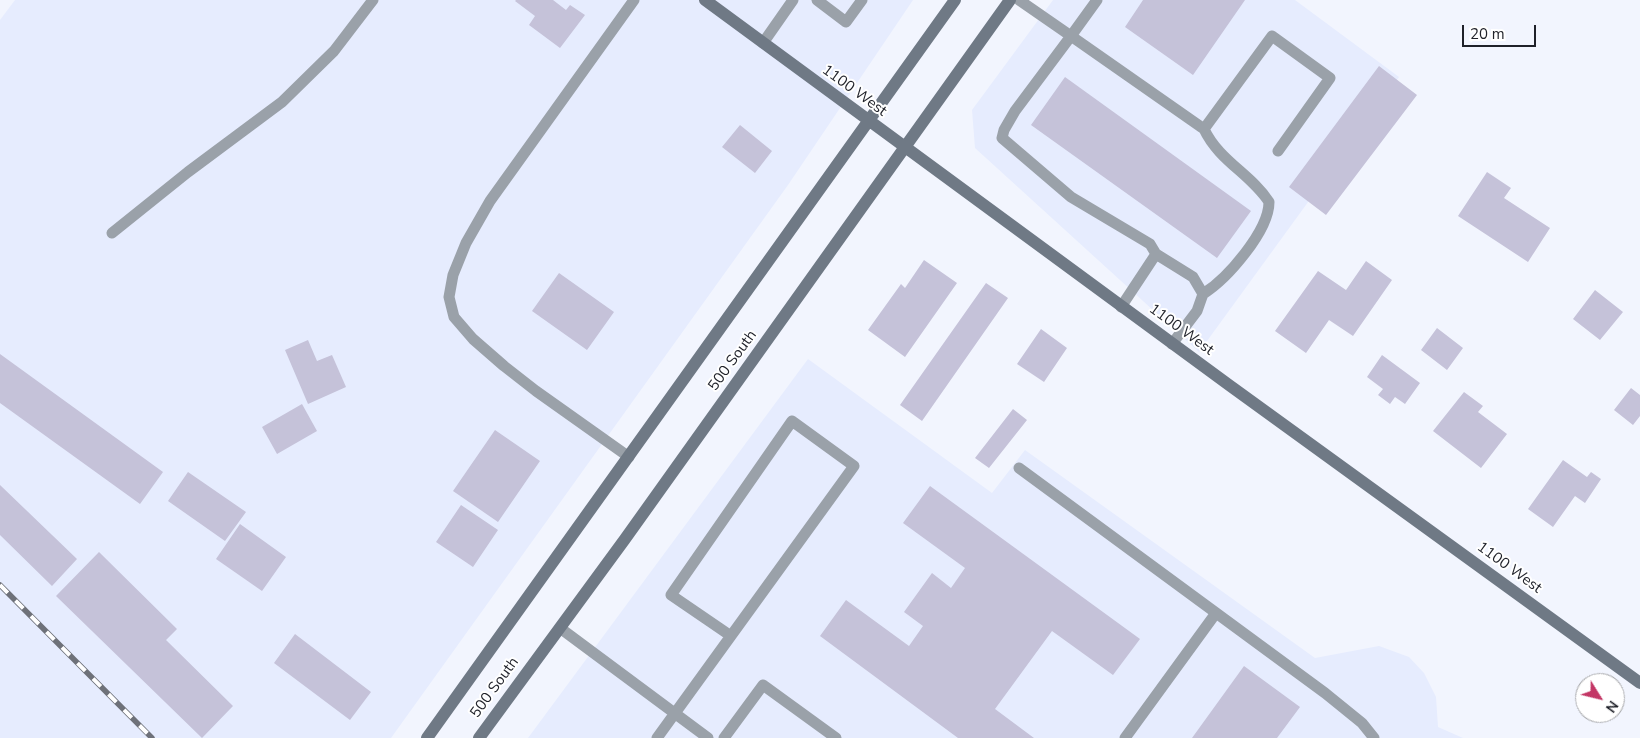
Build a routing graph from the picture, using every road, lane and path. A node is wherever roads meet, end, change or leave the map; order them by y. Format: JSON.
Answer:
{"nodes":[{"id":1,"x":372,"y":0,"type":"edge"},
{"id":2,"x":634,"y":0,"type":"edge"},
{"id":3,"x":705,"y":0,"type":"edge"},
{"id":4,"x":793,"y":0,"type":"edge"},
{"id":5,"x":817,"y":0,"type":"edge"},
{"id":6,"x":862,"y":0,"type":"edge"},
{"id":7,"x":955,"y":0,"type":"edge"},
{"id":8,"x":1010,"y":0,"type":"edge"},
{"id":9,"x":1019,"y":0,"type":"edge"},
{"id":10,"x":1098,"y":0,"type":"edge"},
{"id":11,"x":1071,"y":36,"type":"junction"},
{"id":12,"x":762,"y":43,"type":"junction"},
{"id":13,"x":868,"y":121,"type":"junction"},
{"id":14,"x":1204,"y":129,"type":"junction"},
{"id":15,"x":904,"y":148,"type":"junction"},
{"id":16,"x":1278,"y":151,"type":"dead end"},
{"id":17,"x":112,"y":233,"type":"dead end"},
{"id":18,"x":1156,"y":254,"type":"junction"},
{"id":19,"x":1203,"y":294,"type":"junction"},
{"id":20,"x":1122,"y":307,"type":"junction"},
{"id":21,"x":1172,"y":344,"type":"junction"},
{"id":22,"x":629,"y":457,"type":"junction"},
{"id":23,"x":1018,"y":468,"type":"dead end"},
{"id":24,"x":1216,"y":613,"type":"junction"},
{"id":25,"x":560,"y":628,"type":"junction"},
{"id":26,"x":731,"y":636,"type":"junction"},
{"id":27,"x":1640,"y":683,"type":"edge"},
{"id":28,"x":675,"y":713,"type":"junction"},
{"id":29,"x":427,"y":738,"type":"edge"},
{"id":30,"x":479,"y":738,"type":"edge"},
{"id":31,"x":657,"y":738,"type":"edge"},
{"id":32,"x":708,"y":738,"type":"edge"},
{"id":33,"x":724,"y":738,"type":"edge"},
{"id":34,"x":836,"y":738,"type":"edge"},
{"id":35,"x":1124,"y":738,"type":"edge"},
{"id":36,"x":1374,"y":738,"type":"edge"}],
"edges":[{"from":1,"to":17,"type":"lane"},
{"from":2,"to":22,"type":"lane"},
{"from":3,"to":12,"type":"main road","name":"1100 West"},
{"from":4,"to":12,"type":"lane"},
{"from":5,"to":6,"type":"lane"},
{"from":7,"to":13,"type":"main road","name":"500 South"},
{"from":8,"to":15,"type":"main road","name":"500 South"},
{"from":9,"to":11,"type":"lane"},
{"from":10,"to":11,"type":"lane"},
{"from":11,"to":14,"type":"lane"},
{"from":11,"to":18,"type":"lane"},
{"from":12,"to":13,"type":"main road","name":"1100 West"},
{"from":13,"to":15,"type":"main road","name":"1100 West"},
{"from":13,"to":22,"type":"main road","name":"500 South"},
{"from":14,"to":16,"type":"lane"},
{"from":14,"to":19,"type":"lane"},
{"from":15,"to":20,"type":"main road","name":"1100 West"},
{"from":15,"to":25,"type":"main road","name":"500 South"},
{"from":18,"to":19,"type":"lane"},
{"from":18,"to":20,"type":"lane"},
{"from":19,"to":21,"type":"lane"},
{"from":20,"to":21,"type":"main road","name":"1100 West"},
{"from":21,"to":27,"type":"main road","name":"1100 West"},
{"from":22,"to":29,"type":"main road","name":"500 South"},
{"from":23,"to":24,"type":"lane"},
{"from":24,"to":35,"type":"lane"},
{"from":24,"to":36,"type":"lane"},
{"from":25,"to":28,"type":"lane"},
{"from":25,"to":30,"type":"main road","name":"500 South"},
{"from":26,"to":26,"type":"lane"},
{"from":26,"to":28,"type":"lane"},
{"from":28,"to":31,"type":"lane"},
{"from":28,"to":32,"type":"lane"},
{"from":33,"to":34,"type":"lane"}]}
